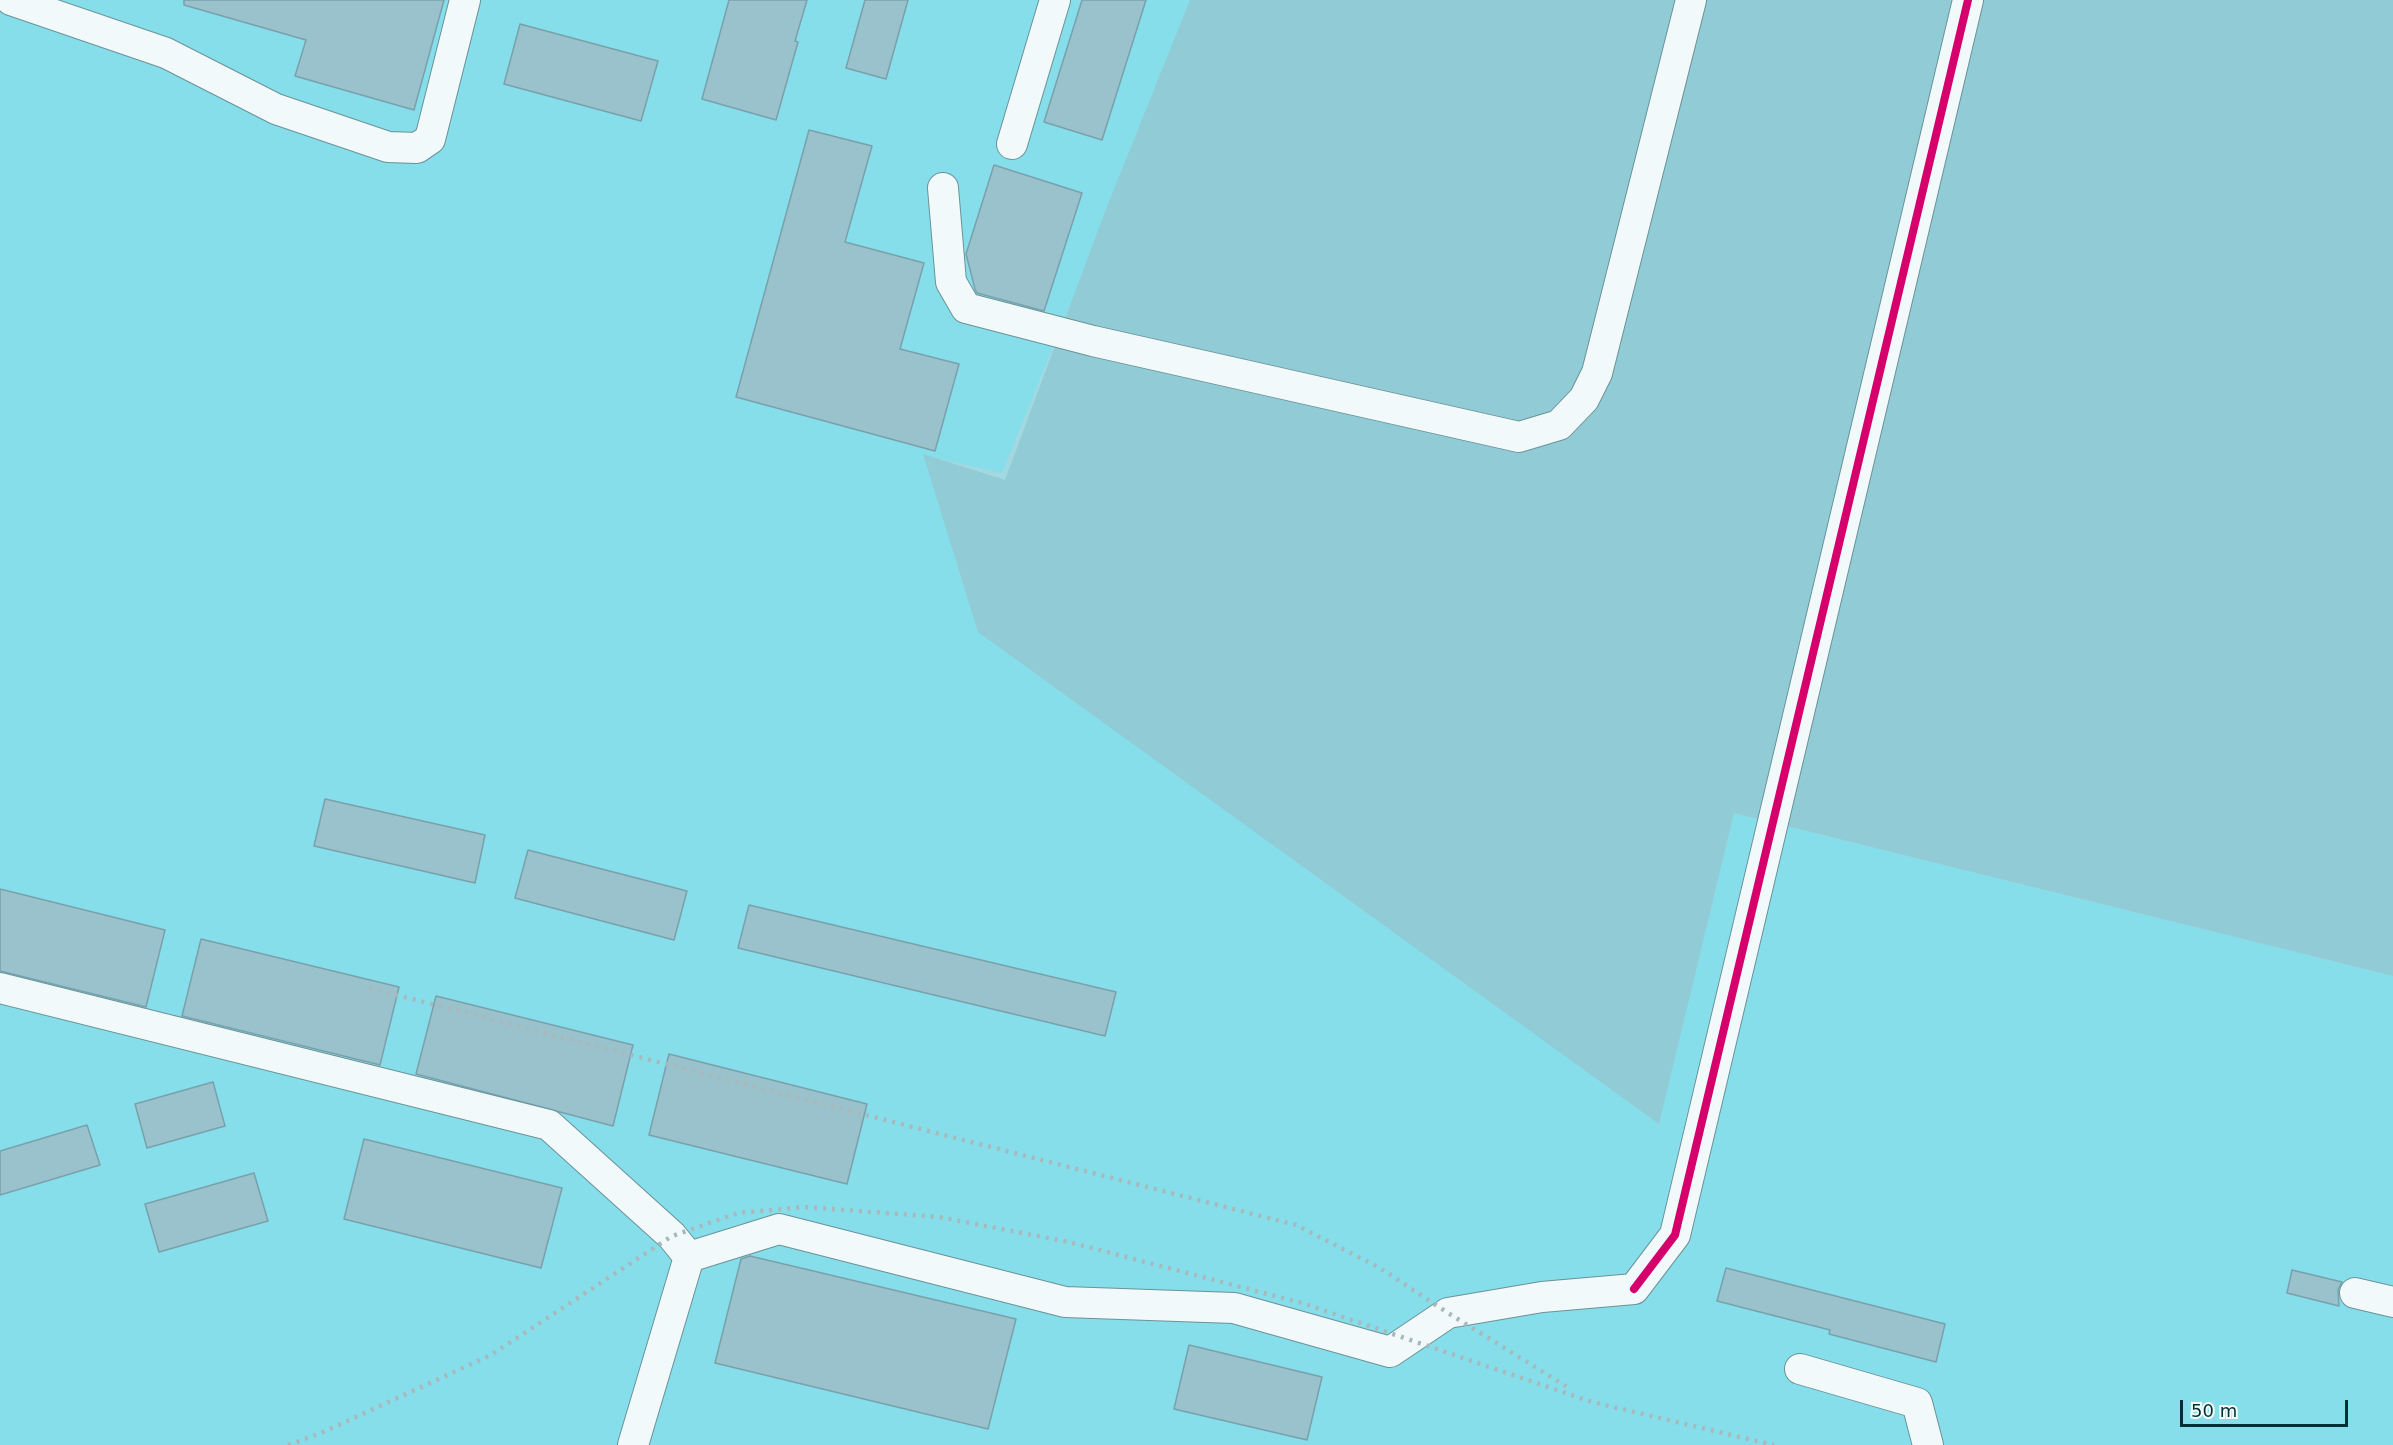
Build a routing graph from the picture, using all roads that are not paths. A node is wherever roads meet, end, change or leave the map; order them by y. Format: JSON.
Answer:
{"nodes":[{"id":1,"x":11,"y":0,"type":"edge"},
{"id":2,"x":465,"y":0,"type":"edge"},
{"id":3,"x":1055,"y":0,"type":"edge"},
{"id":4,"x":1691,"y":0,"type":"edge"},
{"id":5,"x":1968,"y":0,"type":"edge"},
{"id":6,"x":1012,"y":144,"type":"dead end"},
{"id":7,"x":944,"y":188,"type":"dead end"},
{"id":8,"x":0,"y":988,"type":"edge"},
{"id":9,"x":689,"y":1257,"type":"junction"},
{"id":10,"x":2355,"y":1293,"type":"dead end"},
{"id":11,"x":2393,"y":1302,"type":"edge"},
{"id":12,"x":1800,"y":1369,"type":"dead end"},
{"id":13,"x":633,"y":1445,"type":"edge"},
{"id":14,"x":1928,"y":1445,"type":"edge"}],
"edges":[{"from":1,"to":2,"type":"street"},
{"from":3,"to":6,"type":"street"},
{"from":4,"to":7,"type":"street"},
{"from":5,"to":9,"type":"street"},
{"from":8,"to":9,"type":"street"},
{"from":9,"to":13,"type":"street"},
{"from":10,"to":11,"type":"street"},
{"from":12,"to":14,"type":"street"}]}
